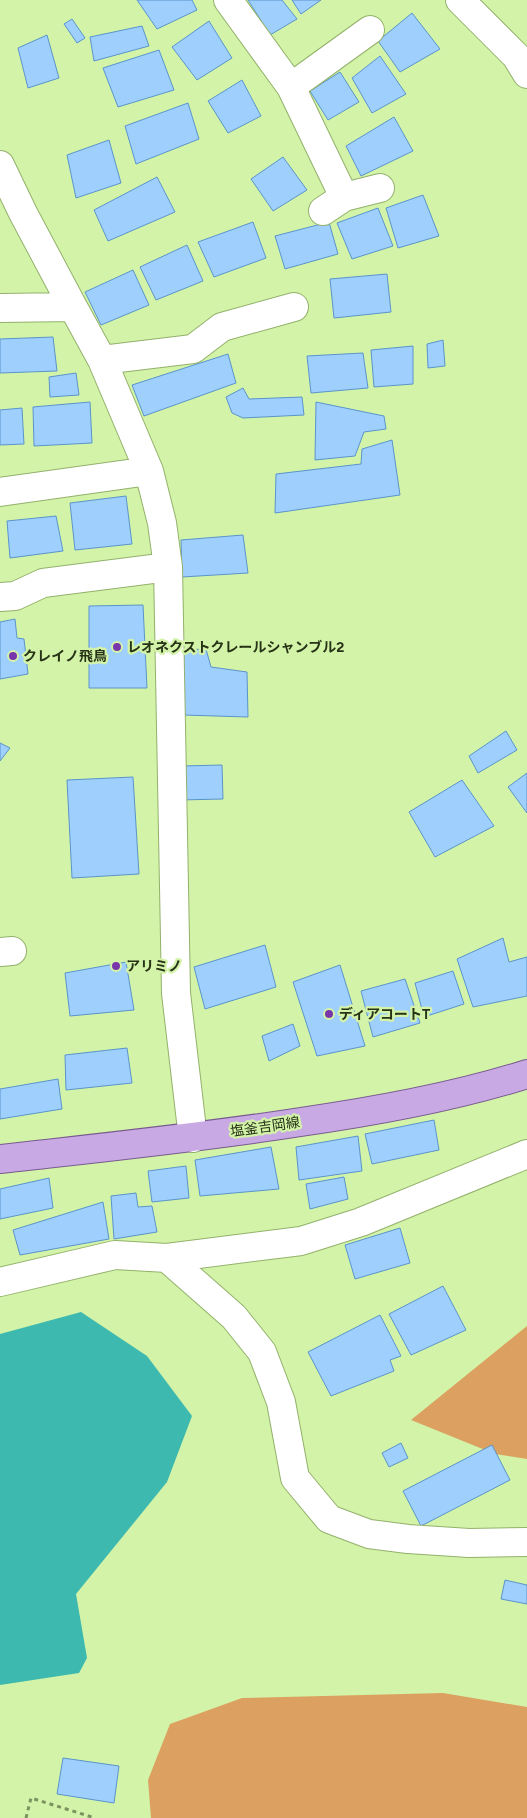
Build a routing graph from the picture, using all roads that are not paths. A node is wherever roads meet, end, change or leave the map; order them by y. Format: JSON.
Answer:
{"nodes":[{"id":1,"x":228,"y":0,"type":"edge"},
{"id":2,"x":460,"y":0,"type":"edge"},
{"id":3,"x":370,"y":30,"type":"dead end"},
{"id":4,"x":527,"y":74,"type":"edge"},
{"id":5,"x":291,"y":87,"type":"junction"},
{"id":6,"x":0,"y":165,"type":"edge"},
{"id":7,"x":380,"y":188,"type":"dead end"},
{"id":8,"x":11,"y":212,"type":"edge"},
{"id":9,"x":294,"y":307,"type":"dead end"},
{"id":10,"x":0,"y":308,"type":"edge"},
{"id":11,"x":73,"y":308,"type":"junction"},
{"id":12,"x":102,"y":360,"type":"junction"},
{"id":13,"x":149,"y":471,"type":"junction"},
{"id":14,"x":0,"y":492,"type":"edge"},
{"id":15,"x":168,"y":567,"type":"junction"},
{"id":16,"x":0,"y":597,"type":"edge"},
{"id":17,"x":527,"y":1074,"type":"edge"},
{"id":18,"x":194,"y":1138,"type":"junction"},
{"id":19,"x":527,"y":1154,"type":"edge"},
{"id":20,"x":0,"y":1159,"type":"edge"},
{"id":21,"x":167,"y":1258,"type":"junction"},
{"id":22,"x":0,"y":1282,"type":"edge"},
{"id":23,"x":527,"y":1542,"type":"edge"}],
"edges":[{"from":1,"to":5,"type":"street"},
{"from":2,"to":4,"type":"street"},
{"from":3,"to":5,"type":"street"},
{"from":5,"to":7,"type":"street"},
{"from":6,"to":8,"type":"street"},
{"from":8,"to":11,"type":"street"},
{"from":9,"to":12,"type":"street"},
{"from":10,"to":11,"type":"street"},
{"from":11,"to":12,"type":"street"},
{"from":12,"to":13,"type":"street"},
{"from":13,"to":14,"type":"street"},
{"from":13,"to":15,"type":"street"},
{"from":15,"to":16,"type":"street"},
{"from":15,"to":18,"type":"street"},
{"from":17,"to":18,"type":"main road","name":"塩釜吉岡線"},
{"from":18,"to":20,"type":"main road","name":"塩釜吉岡線"},
{"from":19,"to":21,"type":"street"},
{"from":21,"to":22,"type":"street"},
{"from":21,"to":23,"type":"street"}]}
